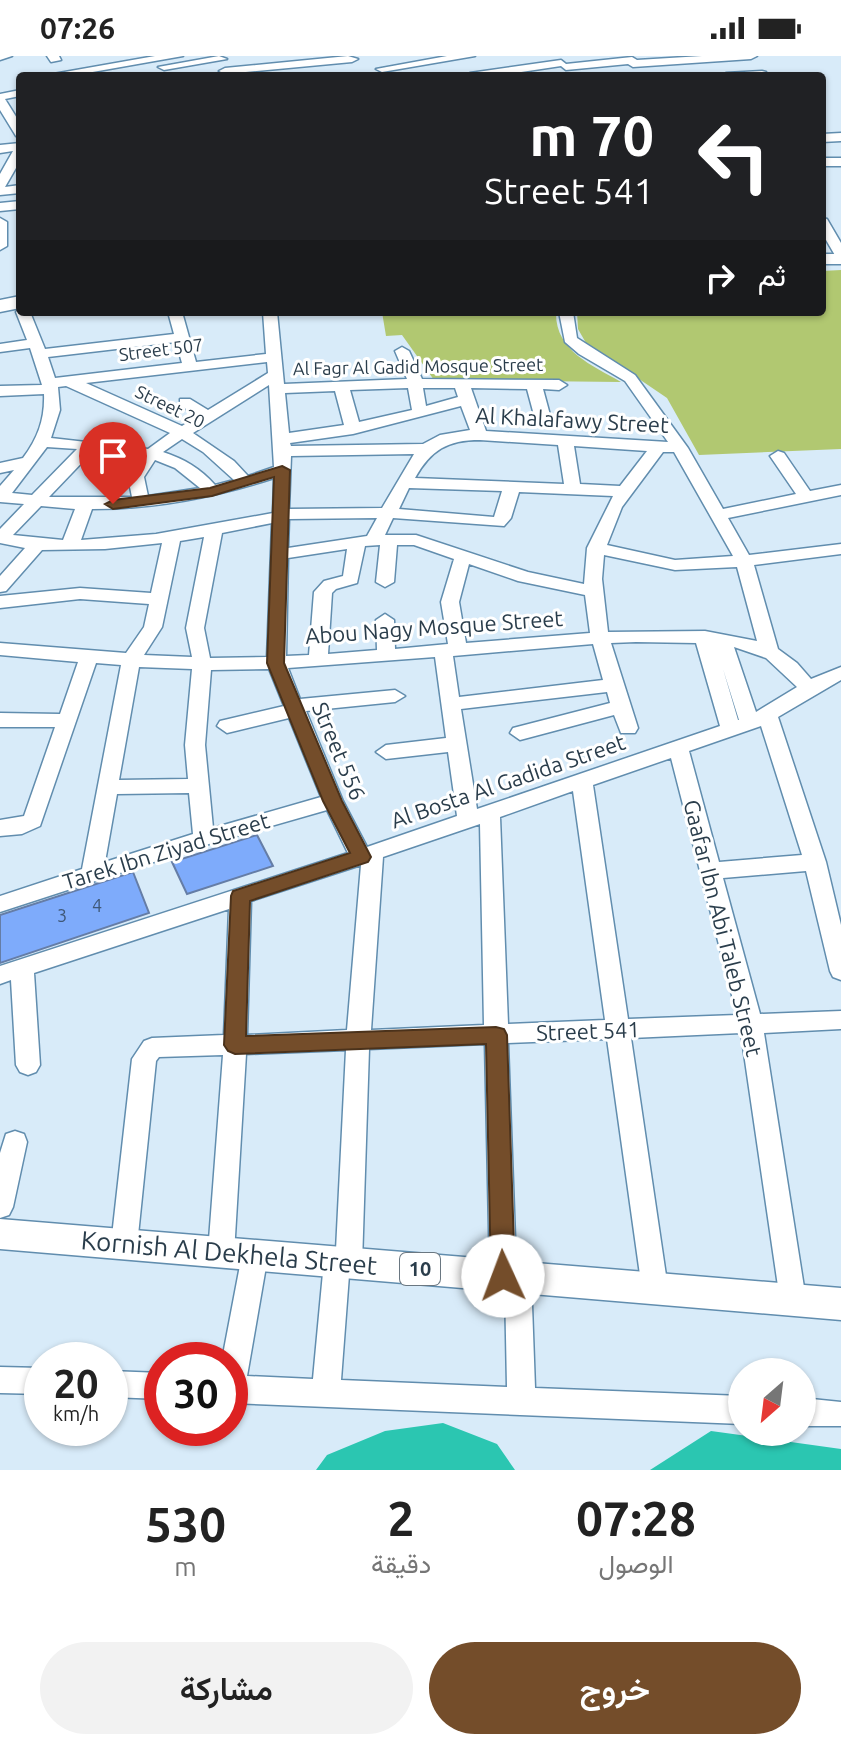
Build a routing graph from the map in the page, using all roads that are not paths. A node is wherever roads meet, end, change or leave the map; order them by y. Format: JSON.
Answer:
{"nodes":[{"id":1,"x":6,"y":56,"type":"edge"},
{"id":2,"x":177,"y":56,"type":"edge"},
{"id":3,"x":469,"y":56,"type":"edge"},
{"id":4,"x":517,"y":56,"type":"edge"},
{"id":5,"x":751,"y":56,"type":"edge"},
{"id":6,"x":0,"y":57,"type":"edge"},
{"id":7,"x":709,"y":57,"type":"edge"},
{"id":8,"x":438,"y":58,"type":"edge"},
{"id":9,"x":652,"y":58,"type":"edge"},
{"id":10,"x":597,"y":60,"type":"edge"},
{"id":11,"x":264,"y":61,"type":"edge"},
{"id":12,"x":353,"y":61,"type":"edge"},
{"id":13,"x":679,"y":61,"type":"junction"},
{"id":14,"x":248,"y":62,"type":"edge"},
{"id":15,"x":560,"y":62,"type":"edge"},
{"id":16,"x":634,"y":64,"type":"edge"},
{"id":17,"x":411,"y":65,"type":"junction"},
{"id":18,"x":528,"y":68,"type":"junction"},
{"id":19,"x":222,"y":69,"type":"edge"},
{"id":20,"x":389,"y":71,"type":"edge"},
{"id":21,"x":74,"y":72,"type":"edge"},
{"id":22,"x":175,"y":72,"type":"edge"},
{"id":23,"x":420,"y":72,"type":"edge"},
{"id":24,"x":461,"y":72,"type":"edge"},
{"id":25,"x":513,"y":72,"type":"edge"},
{"id":26,"x":685,"y":72,"type":"edge"},
{"id":27,"x":0,"y":99,"type":"edge"},
{"id":28,"x":16,"y":125,"type":"edge"},
{"id":29,"x":0,"y":149,"type":"edge"},
{"id":30,"x":11,"y":169,"type":"edge"},
{"id":31,"x":4,"y":226,"type":"edge"},
{"id":32,"x":826,"y":229,"type":"edge"},
{"id":33,"x":0,"y":246,"type":"edge"},
{"id":34,"x":841,"y":256,"type":"edge"},
{"id":35,"x":25,"y":316,"type":"edge"},
{"id":36,"x":176,"y":316,"type":"edge"},
{"id":37,"x":270,"y":316,"type":"edge"},
{"id":38,"x":567,"y":316,"type":"edge"},
{"id":39,"x":182,"y":337,"type":"junction"},
{"id":40,"x":0,"y":342,"type":"edge"},
{"id":41,"x":36,"y":344,"type":"junction"},
{"id":42,"x":0,"y":348,"type":"edge"},
{"id":43,"x":402,"y":351,"type":"dead end"},
{"id":44,"x":190,"y":367,"type":"junction"},
{"id":45,"x":277,"y":373,"type":"junction"},
{"id":46,"x":413,"y":383,"type":"junction"},
{"id":47,"x":57,"y":384,"type":"junction"},
{"id":48,"x":341,"y":385,"type":"junction"},
{"id":49,"x":534,"y":385,"type":"junction"},
{"id":50,"x":559,"y":385,"type":"dead end"},
{"id":51,"x":0,"y":391,"type":"edge"},
{"id":52,"x":464,"y":392,"type":"junction"},
{"id":53,"x":185,"y":402,"type":"dead end"},
{"id":54,"x":420,"y":414,"type":"junction"},
{"id":55,"x":542,"y":415,"type":"dead end"},
{"id":56,"x":209,"y":417,"type":"junction"},
{"id":57,"x":353,"y":429,"type":"junction"},
{"id":58,"x":180,"y":433,"type":"junction"},
{"id":59,"x":480,"y":435,"type":"junction"},
{"id":60,"x":565,"y":440,"type":"junction"},
{"id":61,"x":44,"y":442,"type":"junction"},
{"id":62,"x":282,"y":445,"type":"junction"},
{"id":63,"x":89,"y":446,"type":"junction"},
{"id":64,"x":658,"y":447,"type":"junction"},
{"id":65,"x":680,"y":448,"type":"junction"},
{"id":66,"x":427,"y":449,"type":"junction"},
{"id":67,"x":149,"y":454,"type":"junction"},
{"id":68,"x":778,"y":456,"type":"dead end"},
{"id":69,"x":31,"y":461,"type":"junction"},
{"id":70,"x":0,"y":468,"type":"edge"},
{"id":71,"x":282,"y":470,"type":"junction"},
{"id":72,"x":246,"y":483,"type":"junction"},
{"id":73,"x":406,"y":483,"type":"junction"},
{"id":74,"x":512,"y":487,"type":"junction"},
{"id":75,"x":573,"y":489,"type":"junction"},
{"id":76,"x":841,"y":490,"type":"edge"},
{"id":77,"x":626,"y":491,"type":"junction"},
{"id":78,"x":212,"y":492,"type":"junction"},
{"id":79,"x":0,"y":497,"type":"edge"},
{"id":80,"x":806,"y":497,"type":"junction"},
{"id":81,"x":34,"y":502,"type":"junction"},
{"id":82,"x":141,"y":502,"type":"junction"},
{"id":83,"x":85,"y":505,"type":"junction"},
{"id":84,"x":390,"y":513,"type":"junction"},
{"id":85,"x":281,"y":515,"type":"junction"},
{"id":86,"x":717,"y":515,"type":"junction"},
{"id":87,"x":454,"y":518,"type":"junction"},
{"id":88,"x":214,"y":531,"type":"junction"},
{"id":89,"x":0,"y":537,"type":"edge"},
{"id":90,"x":172,"y":539,"type":"junction"},
{"id":91,"x":373,"y":541,"type":"junction"},
{"id":92,"x":38,"y":544,"type":"junction"},
{"id":93,"x":70,"y":545,"type":"junction"},
{"id":94,"x":442,"y":547,"type":"junction"},
{"id":95,"x":596,"y":548,"type":"junction"},
{"id":96,"x":834,"y":550,"type":"edge"},
{"id":97,"x":281,"y":554,"type":"junction"},
{"id":98,"x":464,"y":555,"type":"junction"},
{"id":99,"x":744,"y":561,"type":"junction"},
{"id":100,"x":841,"y":569,"type":"edge"},
{"id":101,"x":385,"y":582,"type":"dead end"},
{"id":102,"x":0,"y":587,"type":"edge"},
{"id":103,"x":593,"y":591,"type":"junction"},
{"id":104,"x":160,"y":600,"type":"junction"},
{"id":105,"x":0,"y":602,"type":"edge"},
{"id":106,"x":385,"y":620,"type":"dead end"},
{"id":107,"x":602,"y":638,"type":"junction"},
{"id":108,"x":713,"y":639,"type":"junction"},
{"id":109,"x":0,"y":649,"type":"edge"},
{"id":110,"x":451,"y":650,"type":"junction"},
{"id":111,"x":769,"y":652,"type":"junction"},
{"id":112,"x":386,"y":655,"type":"junction"},
{"id":113,"x":89,"y":657,"type":"junction"},
{"id":114,"x":131,"y":660,"type":"junction"},
{"id":115,"x":318,"y":660,"type":"junction"},
{"id":116,"x":202,"y":662,"type":"junction"},
{"id":117,"x":276,"y":663,"type":"junction"},
{"id":118,"x":841,"y":673,"type":"edge"},
{"id":119,"x":614,"y":685,"type":"junction"},
{"id":120,"x":807,"y":687,"type":"junction"},
{"id":121,"x":395,"y":696,"type":"dead end"},
{"id":122,"x":451,"y":704,"type":"junction"},
{"id":123,"x":621,"y":707,"type":"junction"},
{"id":124,"x":295,"y":708,"type":"junction"},
{"id":125,"x":0,"y":720,"type":"edge"},
{"id":126,"x":68,"y":721,"type":"junction"},
{"id":127,"x":749,"y":723,"type":"junction"},
{"id":128,"x":227,"y":726,"type":"dead end"},
{"id":129,"x":628,"y":728,"type":"dead end"},
{"id":130,"x":520,"y":733,"type":"dead end"},
{"id":131,"x":457,"y":744,"type":"junction"},
{"id":132,"x":678,"y":748,"type":"junction"},
{"id":133,"x":386,"y":752,"type":"dead end"},
{"id":134,"x":582,"y":782,"type":"junction"},
{"id":135,"x":199,"y":786,"type":"junction"},
{"id":136,"x":108,"y":787,"type":"junction"},
{"id":137,"x":333,"y":801,"type":"junction"},
{"id":138,"x":479,"y":817,"type":"junction"},
{"id":139,"x":0,"y":828,"type":"edge"},
{"id":140,"x":204,"y":838,"type":"junction"},
{"id":141,"x":367,"y":855,"type":"junction"},
{"id":142,"x":815,"y":862,"type":"junction"},
{"id":143,"x":711,"y":871,"type":"junction"},
{"id":144,"x":92,"y":874,"type":"junction"},
{"id":145,"x":240,"y":896,"type":"junction"},
{"id":146,"x":0,"y":904,"type":"edge"},
{"id":147,"x":11,"y":971,"type":"edge"},
{"id":148,"x":841,"y":971,"type":"edge"},
{"id":149,"x":841,"y":1020,"type":"edge"},
{"id":150,"x":751,"y":1024,"type":"junction"},
{"id":151,"x":618,"y":1030,"type":"junction"},
{"id":152,"x":496,"y":1035,"type":"junction"},
{"id":153,"x":358,"y":1041,"type":"junction"},
{"id":154,"x":235,"y":1045,"type":"junction"},
{"id":155,"x":28,"y":1065,"type":"dead end"},
{"id":156,"x":15,"y":1142,"type":"dead end"},
{"id":157,"x":0,"y":1207,"type":"edge"},
{"id":158,"x":0,"y":1234,"type":"edge"},
{"id":159,"x":124,"y":1245,"type":"junction"},
{"id":160,"x":221,"y":1253,"type":"junction"},
{"id":161,"x":255,"y":1255,"type":"junction"},
{"id":162,"x":343,"y":1263,"type":"junction"},
{"id":163,"x":510,"y":1277,"type":"junction"},
{"id":164,"x":655,"y":1289,"type":"junction"},
{"id":165,"x":793,"y":1300,"type":"junction"},
{"id":166,"x":841,"y":1304,"type":"edge"},
{"id":167,"x":239,"y":1342,"type":"edge"},
{"id":168,"x":0,"y":1380,"type":"edge"},
{"id":169,"x":24,"y":1381,"type":"edge"},
{"id":170,"x":248,"y":1390,"type":"edge"},
{"id":171,"x":326,"y":1393,"type":"junction"},
{"id":172,"x":521,"y":1401,"type":"junction"},
{"id":173,"x":728,"y":1409,"type":"edge"},
{"id":174,"x":816,"y":1413,"type":"edge"},
{"id":175,"x":837,"y":1414,"type":"dead end"}],
"edges":[{"from":1,"to":6,"type":"street"},
{"from":2,"to":21,"type":"street"},
{"from":3,"to":8,"type":"street"},
{"from":4,"to":18,"type":"street"},
{"from":5,"to":7,"type":"street"},
{"from":7,"to":13,"type":"street"},
{"from":8,"to":17,"type":"street"},
{"from":8,"to":24,"type":"street"},
{"from":9,"to":13,"type":"street"},
{"from":9,"to":16,"type":"street"},
{"from":10,"to":15,"type":"street"},
{"from":11,"to":12,"type":"street"},
{"from":11,"to":14,"type":"street"},
{"from":13,"to":26,"type":"street"},
{"from":14,"to":19,"type":"street"},
{"from":15,"to":18,"type":"street"},
{"from":17,"to":20,"type":"street"},
{"from":17,"to":23,"type":"street"},
{"from":18,"to":25,"type":"street"},
{"from":19,"to":22,"type":"street"},
{"from":27,"to":28,"type":"street"},
{"from":29,"to":30,"type":"street"},
{"from":31,"to":33,"type":"street"},
{"from":32,"to":34,"type":"street"},
{"from":35,"to":41,"type":"street"},
{"from":36,"to":39,"type":"street"},
{"from":37,"to":45,"type":"street"},
{"from":38,"to":65,"type":"street"},
{"from":39,"to":41,"type":"street"},
{"from":39,"to":44,"type":"street"},
{"from":40,"to":41,"type":"street"},
{"from":41,"to":42,"type":"street"},
{"from":41,"to":47,"type":"street"},
{"from":43,"to":46,"type":"street"},
{"from":44,"to":45,"type":"street","name":"Street 507"},
{"from":44,"to":47,"type":"street","name":"Street 507"},
{"from":45,"to":48,"type":"street","name":"Al Fagr Al Gadid Mosque Street"},
{"from":45,"to":56,"type":"street"},
{"from":45,"to":62,"type":"street"},
{"from":46,"to":48,"type":"street","name":"Al Fagr Al Gadid Mosque Street"},
{"from":46,"to":52,"type":"street","name":"Al Fagr Al Gadid Mosque Street"},
{"from":46,"to":54,"type":"street"},
{"from":47,"to":51,"type":"street","name":"Street 507"},
{"from":47,"to":58,"type":"street","name":"Street 20"},
{"from":47,"to":61,"type":"street"},
{"from":48,"to":57,"type":"street"},
{"from":49,"to":50,"type":"street","name":"Al Fagr Al Gadid Mosque Street"},
{"from":49,"to":52,"type":"street","name":"Al Fagr Al Gadid Mosque Street"},
{"from":49,"to":55,"type":"street"},
{"from":52,"to":54,"type":"street"},
{"from":52,"to":59,"type":"street"},
{"from":53,"to":56,"type":"street"},
{"from":54,"to":57,"type":"street"},
{"from":56,"to":58,"type":"street"},
{"from":57,"to":62,"type":"street"},
{"from":58,"to":67,"type":"street"},
{"from":58,"to":72,"type":"street","name":"Street 20"},
{"from":59,"to":60,"type":"street","name":"Al Khalafawy Street"},
{"from":59,"to":66,"type":"street","name":"Al Khalafawy Street"},
{"from":60,"to":64,"type":"street","name":"Al Khalafawy Street"},
{"from":60,"to":75,"type":"street"},
{"from":61,"to":63,"type":"street"},
{"from":61,"to":69,"type":"street"},
{"from":62,"to":66,"type":"street","name":"Al Khalafawy Street"},
{"from":62,"to":71,"type":"street"},
{"from":63,"to":67,"type":"street"},
{"from":63,"to":81,"type":"street"},
{"from":64,"to":65,"type":"street","name":"Al Khalafawy Street"},
{"from":64,"to":77,"type":"street"},
{"from":65,"to":86,"type":"street"},
{"from":66,"to":73,"type":"street"},
{"from":67,"to":78,"type":"street"},
{"from":67,"to":82,"type":"street"},
{"from":68,"to":80,"type":"street"},
{"from":69,"to":70,"type":"street"},
{"from":69,"to":79,"type":"street"},
{"from":71,"to":72,"type":"street"},
{"from":71,"to":85,"type":"street"},
{"from":72,"to":78,"type":"street"},
{"from":73,"to":74,"type":"street"},
{"from":73,"to":84,"type":"street"},
{"from":74,"to":75,"type":"street"},
{"from":74,"to":87,"type":"street"},
{"from":75,"to":77,"type":"street"},
{"from":76,"to":80,"type":"street"},
{"from":77,"to":95,"type":"street"},
{"from":78,"to":82,"type":"street"},
{"from":79,"to":81,"type":"street"},
{"from":80,"to":86,"type":"street"},
{"from":81,"to":83,"type":"street"},
{"from":81,"to":89,"type":"street"},
{"from":82,"to":83,"type":"street"},
{"from":83,"to":93,"type":"street"},
{"from":84,"to":85,"type":"street"},
{"from":84,"to":87,"type":"street"},
{"from":84,"to":91,"type":"street"},
{"from":85,"to":88,"type":"street"},
{"from":85,"to":97,"type":"street"},
{"from":86,"to":99,"type":"street"},
{"from":87,"to":94,"type":"street"},
{"from":88,"to":90,"type":"street"},
{"from":88,"to":116,"type":"street"},
{"from":89,"to":92,"type":"street"},
{"from":90,"to":93,"type":"street"},
{"from":90,"to":104,"type":"street"},
{"from":91,"to":94,"type":"street"},
{"from":91,"to":97,"type":"street"},
{"from":91,"to":101,"type":"street"},
{"from":91,"to":115,"type":"street"},
{"from":92,"to":93,"type":"street"},
{"from":92,"to":102,"type":"street"},
{"from":94,"to":98,"type":"street"},
{"from":95,"to":99,"type":"street"},
{"from":95,"to":103,"type":"street"},
{"from":96,"to":99,"type":"street"},
{"from":96,"to":100,"type":"street"},
{"from":97,"to":117,"type":"street"},
{"from":98,"to":103,"type":"street"},
{"from":98,"to":110,"type":"street"},
{"from":99,"to":111,"type":"street"},
{"from":103,"to":107,"type":"street"},
{"from":104,"to":105,"type":"street"},
{"from":104,"to":114,"type":"street"},
{"from":106,"to":112,"type":"street"},
{"from":107,"to":108,"type":"street","name":"Abou Nagy Mosque Street"},
{"from":107,"to":110,"type":"street","name":"Abou Nagy Mosque Street"},
{"from":107,"to":119,"type":"street"},
{"from":108,"to":111,"type":"street","name":"Abou Nagy Mosque Street"},
{"from":108,"to":127,"type":"street"},
{"from":109,"to":113,"type":"street","name":"Abou Nagy Mosque Street"},
{"from":110,"to":112,"type":"street","name":"Abou Nagy Mosque Street"},
{"from":110,"to":122,"type":"street"},
{"from":111,"to":120,"type":"street","name":"Abou Nagy Mosque Street"},
{"from":112,"to":115,"type":"street","name":"Abou Nagy Mosque Street"},
{"from":113,"to":114,"type":"street","name":"Abou Nagy Mosque Street"},
{"from":113,"to":126,"type":"street"},
{"from":114,"to":116,"type":"street","name":"Abou Nagy Mosque Street"},
{"from":114,"to":136,"type":"street"},
{"from":115,"to":117,"type":"street","name":"Abou Nagy Mosque Street"},
{"from":116,"to":117,"type":"street","name":"Abou Nagy Mosque Street"},
{"from":116,"to":135,"type":"street"},
{"from":117,"to":124,"type":"street","name":"Street 556"},
{"from":118,"to":120,"type":"street","name":"Al Bosta Al Gadida Street"},
{"from":119,"to":122,"type":"street"},
{"from":119,"to":123,"type":"street"},
{"from":120,"to":127,"type":"street","name":"Al Bosta Al Gadida Street"},
{"from":121,"to":124,"type":"street"},
{"from":122,"to":131,"type":"street"},
{"from":123,"to":129,"type":"street"},
{"from":123,"to":130,"type":"street"},
{"from":124,"to":128,"type":"street"},
{"from":124,"to":137,"type":"street","name":"Street 556"},
{"from":125,"to":126,"type":"street"},
{"from":126,"to":139,"type":"street"},
{"from":127,"to":132,"type":"street","name":"Al Bosta Al Gadida Street"},
{"from":127,"to":142,"type":"street"},
{"from":131,"to":133,"type":"street"},
{"from":131,"to":138,"type":"street"},
{"from":132,"to":134,"type":"street","name":"Al Bosta Al Gadida Street"},
{"from":132,"to":143,"type":"street","name":"Gaafar Ibn Abi Taleb Street"},
{"from":134,"to":138,"type":"street","name":"Al Bosta Al Gadida Street"},
{"from":134,"to":151,"type":"street"},
{"from":135,"to":136,"type":"street"},
{"from":135,"to":140,"type":"street"},
{"from":136,"to":144,"type":"street"},
{"from":137,"to":140,"type":"street","name":"Tarek Ibn Ziyad Street"},
{"from":137,"to":141,"type":"street","name":"Street 556"},
{"from":138,"to":141,"type":"street","name":"Al Bosta Al Gadida Street"},
{"from":138,"to":152,"type":"street"},
{"from":140,"to":144,"type":"street","name":"Tarek Ibn Ziyad Street"},
{"from":141,"to":145,"type":"street","name":"Al Bosta Al Gadida Street"},
{"from":141,"to":153,"type":"street"},
{"from":142,"to":143,"type":"street"},
{"from":142,"to":148,"type":"street"},
{"from":143,"to":150,"type":"street","name":"Gaafar Ibn Abi Taleb Street"},
{"from":144,"to":146,"type":"street","name":"Tarek Ibn Ziyad Street"},
{"from":145,"to":147,"type":"street","name":"Al Bosta Al Gadida Street"},
{"from":145,"to":154,"type":"street"},
{"from":147,"to":155,"type":"street"},
{"from":149,"to":150,"type":"street","name":"Street 541"},
{"from":150,"to":151,"type":"street","name":"Street 541"},
{"from":150,"to":165,"type":"street","name":"Gaafar Ibn Abi Taleb Street"},
{"from":151,"to":152,"type":"street","name":"Street 541"},
{"from":151,"to":164,"type":"street"},
{"from":152,"to":153,"type":"street","name":"Street 541"},
{"from":152,"to":163,"type":"street"},
{"from":153,"to":154,"type":"street","name":"Street 541"},
{"from":153,"to":162,"type":"street"},
{"from":154,"to":159,"type":"street","name":"Street 541"},
{"from":154,"to":160,"type":"street"},
{"from":156,"to":157,"type":"street"},
{"from":158,"to":159,"type":"main road","name":"Kornish Al Dekhela Street","number":"10"},
{"from":159,"to":160,"type":"main road","name":"Kornish Al Dekhela Street","number":"10"},
{"from":160,"to":161,"type":"main road","name":"Kornish Al Dekhela Street","number":"10"},
{"from":161,"to":162,"type":"main road","name":"Kornish Al Dekhela Street","number":"10"},
{"from":161,"to":167,"type":"street"},
{"from":162,"to":163,"type":"main road","name":"Kornish Al Dekhela Street","number":"10"},
{"from":162,"to":171,"type":"street"},
{"from":163,"to":164,"type":"main road","name":"Kornish Al Dekhela Street","number":"10"},
{"from":163,"to":172,"type":"street"},
{"from":164,"to":165,"type":"main road","name":"Kornish Al Dekhela Street","number":"10"},
{"from":165,"to":166,"type":"main road","name":"Kornish Al Dekhela Street","number":"10"},
{"from":168,"to":169,"type":"street"},
{"from":170,"to":171,"type":"street"},
{"from":171,"to":172,"type":"street"},
{"from":172,"to":173,"type":"street"},
{"from":174,"to":175,"type":"street"}]}
